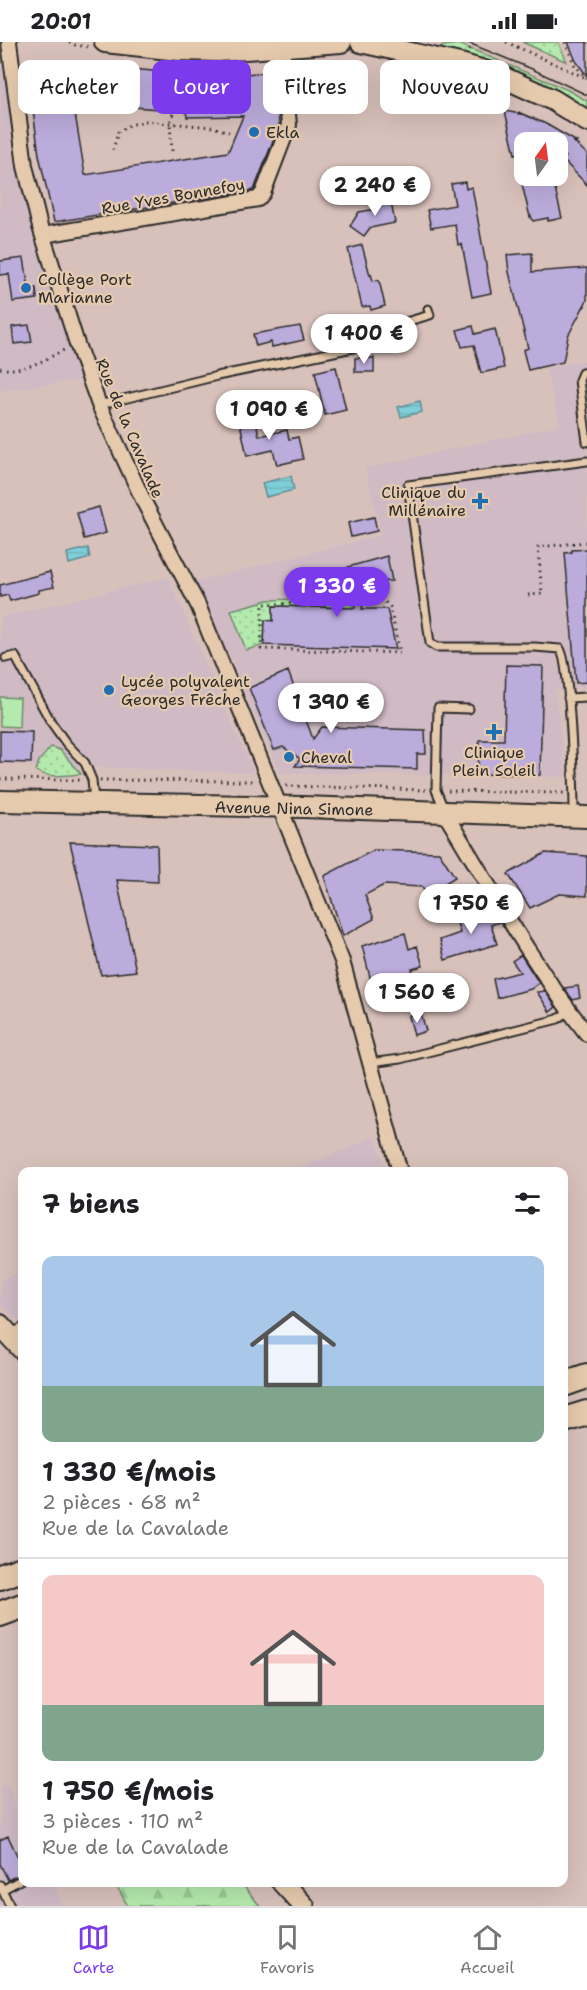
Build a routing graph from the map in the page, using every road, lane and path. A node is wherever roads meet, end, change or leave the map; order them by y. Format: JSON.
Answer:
{"nodes":[{"id":1,"x":9,"y":42,"type":"edge"},
{"id":2,"x":105,"y":42,"type":"edge"},
{"id":3,"x":341,"y":42,"type":"edge"},
{"id":4,"x":360,"y":42,"type":"edge"},
{"id":5,"x":506,"y":42,"type":"edge"},
{"id":6,"x":565,"y":42,"type":"edge"},
{"id":7,"x":282,"y":46,"type":"junction"},
{"id":8,"x":586,"y":77,"type":"edge"},
{"id":9,"x":173,"y":114,"type":"edge"},
{"id":10,"x":587,"y":121,"type":"edge"},
{"id":11,"x":170,"y":123,"type":"junction"},
{"id":12,"x":229,"y":132,"type":"dead end"},
{"id":13,"x":113,"y":150,"type":"dead end"},
{"id":14,"x":172,"y":151,"type":"dead end"},
{"id":15,"x":43,"y":235,"type":"junction"},
{"id":16,"x":428,"y":309,"type":"dead end"},
{"id":17,"x":361,"y":340,"type":"junction"},
{"id":18,"x":373,"y":343,"type":"dead end"},
{"id":19,"x":77,"y":344,"type":"junction"},
{"id":20,"x":0,"y":368,"type":"edge"},
{"id":21,"x":587,"y":372,"type":"edge"},
{"id":22,"x":99,"y":405,"type":"junction"},
{"id":23,"x":587,"y":442,"type":"edge"},
{"id":24,"x":587,"y":461,"type":"edge"},
{"id":25,"x":587,"y":542,"type":"edge"},
{"id":26,"x":381,"y":581,"type":"dead end"},
{"id":27,"x":528,"y":595,"type":"dead end"},
{"id":28,"x":326,"y":598,"type":"dead end"},
{"id":29,"x":381,"y":598,"type":"junction"},
{"id":30,"x":326,"y":605,"type":"junction"},
{"id":31,"x":6,"y":658,"type":"dead end"},
{"id":32,"x":587,"y":697,"type":"edge"},
{"id":33,"x":568,"y":698,"type":"junction"},
{"id":34,"x":469,"y":709,"type":"dead end"},
{"id":35,"x":0,"y":779,"type":"edge"},
{"id":36,"x":92,"y":780,"type":"junction"},
{"id":37,"x":270,"y":784,"type":"junction"},
{"id":38,"x":436,"y":790,"type":"junction"},
{"id":39,"x":574,"y":794,"type":"junction"},
{"id":40,"x":0,"y":801,"type":"edge"},
{"id":41,"x":94,"y":803,"type":"junction"},
{"id":42,"x":280,"y":807,"type":"junction"},
{"id":43,"x":444,"y":812,"type":"junction"},
{"id":44,"x":581,"y":817,"type":"edge"},
{"id":45,"x":569,"y":1011,"type":"junction"},
{"id":46,"x":587,"y":1034,"type":"edge"},
{"id":47,"x":370,"y":1063,"type":"junction"},
{"id":48,"x":399,"y":1167,"type":"edge"},
{"id":49,"x":10,"y":1329,"type":"edge"},
{"id":50,"x":18,"y":1342,"type":"edge"},
{"id":51,"x":587,"y":1376,"type":"edge"},
{"id":52,"x":568,"y":1383,"type":"edge"},
{"id":53,"x":587,"y":1413,"type":"edge"},
{"id":54,"x":568,"y":1419,"type":"edge"},
{"id":55,"x":18,"y":1570,"type":"edge"},
{"id":56,"x":0,"y":1577,"type":"edge"},
{"id":57,"x":18,"y":1607,"type":"edge"},
{"id":58,"x":0,"y":1614,"type":"edge"},
{"id":59,"x":18,"y":1881,"type":"edge"},
{"id":60,"x":287,"y":1887,"type":"edge"},
{"id":61,"x":1,"y":1888,"type":"edge"},
{"id":62,"x":10,"y":1906,"type":"edge"},
{"id":63,"x":304,"y":1906,"type":"edge"}],
"edges":[{"from":1,"to":15,"type":"street","name":"Rue de la Cavalade"},
{"from":2,"to":7,"type":"street"},
{"from":3,"to":7,"type":"street"},
{"from":4,"to":10,"type":"street"},
{"from":5,"to":8,"type":"path"},
{"from":6,"to":8,"type":"path"},
{"from":7,"to":15,"type":"street","name":"Rue Yves Bonnefoy"},
{"from":9,"to":11,"type":"path"},
{"from":11,"to":12,"type":"path"},
{"from":11,"to":13,"type":"path"},
{"from":11,"to":14,"type":"path"},
{"from":15,"to":19,"type":"street","name":"Rue de la Cavalade"},
{"from":16,"to":17,"type":"lane"},
{"from":17,"to":18,"type":"lane"},
{"from":17,"to":22,"type":"lane"},
{"from":19,"to":20,"type":"path"},
{"from":19,"to":22,"type":"street","name":"Rue de la Cavalade"},
{"from":21,"to":23,"type":"lane"},
{"from":22,"to":37,"type":"street","name":"Rue de la Cavalade"},
{"from":24,"to":33,"type":"lane"},
{"from":25,"to":27,"type":"path"},
{"from":26,"to":29,"type":"path"},
{"from":28,"to":30,"type":"path"},
{"from":29,"to":30,"type":"path"},
{"from":29,"to":30,"type":"path"},
{"from":31,"to":36,"type":"lane"},
{"from":32,"to":33,"type":"lane"},
{"from":33,"to":39,"type":"lane"},
{"from":34,"to":38,"type":"lane"},
{"from":35,"to":36,"type":"path"},
{"from":36,"to":37,"type":"path"},
{"from":36,"to":41,"type":"lane"},
{"from":37,"to":38,"type":"path"},
{"from":37,"to":42,"type":"street","name":"Rue de la Cavalade"},
{"from":38,"to":39,"type":"path"},
{"from":38,"to":43,"type":"lane"},
{"from":39,"to":44,"type":"lane"},
{"from":40,"to":41,"type":"street","name":"Avenue Nina Simone"},
{"from":41,"to":42,"type":"street","name":"Avenue Nina Simone"},
{"from":42,"to":43,"type":"street","name":"Avenue Nina Simone"},
{"from":42,"to":47,"type":"street","name":"Rue de la Cavalade"},
{"from":43,"to":44,"type":"street","name":"Avenue Nina Simone"},
{"from":43,"to":45,"type":"street"},
{"from":45,"to":46,"type":"street"},
{"from":45,"to":47,"type":"lane"},
{"from":47,"to":48,"type":"street","name":"Rue de la Cavalade"},
{"from":49,"to":50,"type":"street"},
{"from":51,"to":52,"type":"highway"},
{"from":53,"to":54,"type":"highway"},
{"from":55,"to":56,"type":"highway"},
{"from":57,"to":58,"type":"highway"},
{"from":59,"to":61,"type":"lane"},
{"from":60,"to":63,"type":"street"},
{"from":61,"to":62,"type":"lane"}]}
